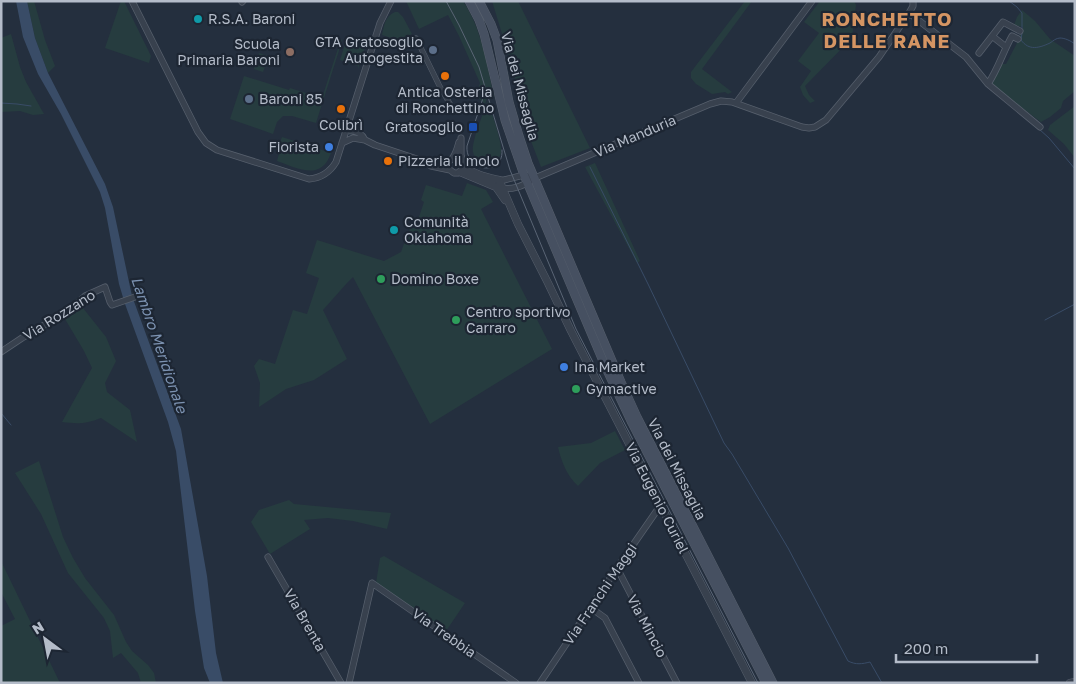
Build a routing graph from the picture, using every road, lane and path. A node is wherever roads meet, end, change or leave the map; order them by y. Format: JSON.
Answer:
{"nodes":[{"id":1,"x":132,"y":1,"type":"edge"},
{"id":2,"x":392,"y":1,"type":"edge"},
{"id":3,"x":469,"y":1,"type":"edge"},
{"id":4,"x":479,"y":1,"type":"edge"},
{"id":5,"x":812,"y":1,"type":"edge"},
{"id":6,"x":913,"y":1,"type":"edge"},
{"id":7,"x":909,"y":12,"type":"junction"},
{"id":8,"x":1020,"y":31,"type":"dead end"},
{"id":9,"x":992,"y":36,"type":"junction"},
{"id":10,"x":416,"y":38,"type":"dead end"},
{"id":11,"x":1018,"y":39,"type":"dead end"},
{"id":12,"x":1006,"y":46,"type":"junction"},
{"id":13,"x":979,"y":53,"type":"dead end"},
{"id":14,"x":988,"y":84,"type":"junction"},
{"id":15,"x":736,"y":103,"type":"junction"},
{"id":16,"x":453,"y":109,"type":"dead end"},
{"id":17,"x":350,"y":119,"type":"junction"},
{"id":18,"x":1040,"y":127,"type":"dead end"},
{"id":19,"x":346,"y":131,"type":"junction"},
{"id":20,"x":355,"y":131,"type":"junction"},
{"id":21,"x":353,"y":138,"type":"junction"},
{"id":22,"x":365,"y":140,"type":"junction"},
{"id":23,"x":342,"y":143,"type":"junction"},
{"id":24,"x":452,"y":160,"type":"junction"},
{"id":25,"x":426,"y":162,"type":"junction"},
{"id":26,"x":462,"y":166,"type":"junction"},
{"id":27,"x":450,"y":170,"type":"junction"},
{"id":28,"x":524,"y":175,"type":"junction"},
{"id":29,"x":535,"y":178,"type":"junction"},
{"id":30,"x":498,"y":183,"type":"junction"},
{"id":31,"x":527,"y":184,"type":"junction"},
{"id":32,"x":504,"y":189,"type":"junction"},
{"id":33,"x":518,"y":224,"type":"junction"},
{"id":34,"x":135,"y":296,"type":"dead end"},
{"id":35,"x":1,"y":352,"type":"edge"},
{"id":36,"x":660,"y":506,"type":"junction"},
{"id":37,"x":268,"y":557,"type":"dead end"},
{"id":38,"x":617,"y":568,"type":"junction"},
{"id":39,"x":591,"y":608,"type":"junction"},
{"id":40,"x":1075,"y":682,"type":"edge"},
{"id":41,"x":341,"y":683,"type":"edge"},
{"id":42,"x":348,"y":683,"type":"edge"},
{"id":43,"x":516,"y":683,"type":"edge"},
{"id":44,"x":540,"y":683,"type":"edge"},
{"id":45,"x":639,"y":683,"type":"edge"},
{"id":46,"x":677,"y":683,"type":"edge"},
{"id":47,"x":752,"y":683,"type":"edge"},
{"id":48,"x":766,"y":683,"type":"edge"},
{"id":49,"x":773,"y":683,"type":"edge"},
{"id":50,"x":1070,"y":683,"type":"edge"}],
"edges":[{"from":1,"to":23,"type":"street"},
{"from":2,"to":17,"type":"street"},
{"from":3,"to":28,"type":"main road","name":"Via dei Missaglia"},
{"from":4,"to":29,"type":"main road","name":"Via dei Missaglia"},
{"from":5,"to":15,"type":"street"},
{"from":6,"to":7,"type":"street","name":"Via Manduria"},
{"from":7,"to":14,"type":"street"},
{"from":7,"to":15,"type":"street","name":"Via Manduria"},
{"from":8,"to":9,"type":"street"},
{"from":9,"to":12,"type":"street"},
{"from":9,"to":13,"type":"street"},
{"from":10,"to":16,"type":"street"},
{"from":11,"to":12,"type":"street"},
{"from":12,"to":14,"type":"street"},
{"from":14,"to":18,"type":"street"},
{"from":15,"to":29,"type":"street","name":"Via Manduria"},
{"from":17,"to":19,"type":"street"},
{"from":17,"to":20,"type":"street"},
{"from":19,"to":20,"type":"street"},
{"from":19,"to":21,"type":"street"},
{"from":19,"to":23,"type":"street"},
{"from":20,"to":22,"type":"street"},
{"from":21,"to":22,"type":"street"},
{"from":21,"to":23,"type":"street"},
{"from":22,"to":25,"type":"street"},
{"from":24,"to":25,"type":"street"},
{"from":24,"to":26,"type":"street"},
{"from":24,"to":26,"type":"street"},
{"from":24,"to":27,"type":"street"},
{"from":25,"to":27,"type":"street"},
{"from":26,"to":27,"type":"street"},
{"from":26,"to":30,"type":"street"},
{"from":28,"to":29,"type":"street"},
{"from":28,"to":30,"type":"street"},
{"from":28,"to":31,"type":"main road","name":"Via dei Missaglia"},
{"from":29,"to":31,"type":"street"},
{"from":29,"to":49,"type":"main road","name":"Via dei Missaglia"},
{"from":30,"to":32,"type":"street"},
{"from":30,"to":33,"type":"street"},
{"from":31,"to":32,"type":"street"},
{"from":31,"to":48,"type":"main road","name":"Via dei Missaglia"},
{"from":32,"to":33,"type":"street"},
{"from":33,"to":36,"type":"street","name":"Via Eugenio Curiel"},
{"from":34,"to":35,"type":"street","name":"Via Rozzano"},
{"from":36,"to":38,"type":"street","name":"Via Franchi Maggi"},
{"from":36,"to":47,"type":"street","name":"Via Eugenio Curiel"},
{"from":37,"to":41,"type":"street","name":"Via Brenta"},
{"from":38,"to":39,"type":"street","name":"Via Franchi Maggi"},
{"from":38,"to":46,"type":"street","name":"Via Mincio"},
{"from":39,"to":44,"type":"street","name":"Via Franchi Maggi"},
{"from":39,"to":45,"type":"street"},
{"from":40,"to":50,"type":"street"},
{"from":42,"to":43,"type":"street","name":"Via Trebbia"}]}
